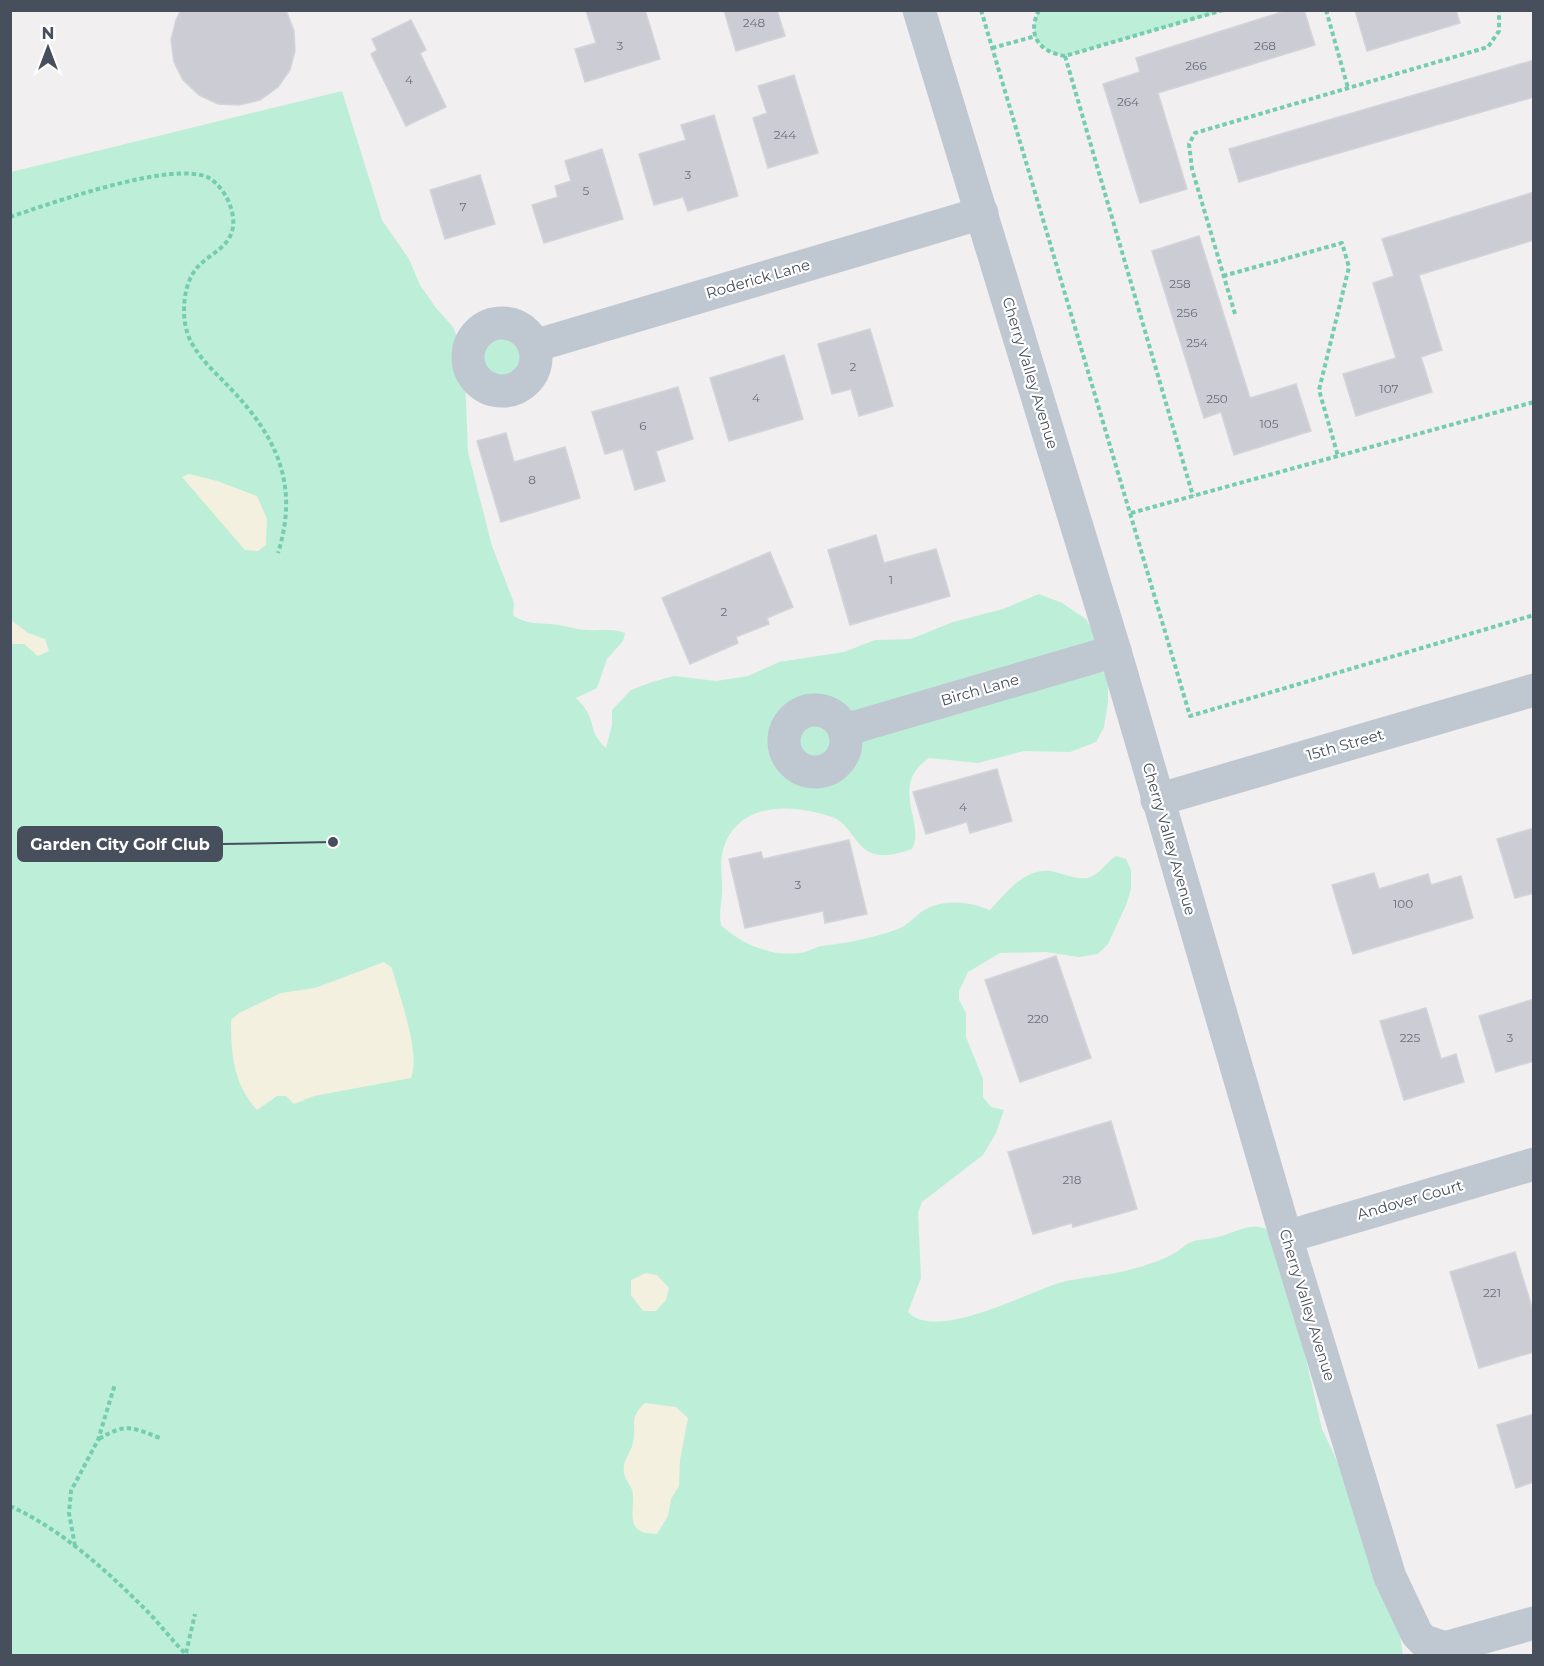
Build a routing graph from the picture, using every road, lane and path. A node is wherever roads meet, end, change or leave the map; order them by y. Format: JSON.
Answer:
{"nodes":[{"id":1,"x":919,"y":10,"type":"edge"},
{"id":2,"x":981,"y":10,"type":"edge"},
{"id":3,"x":1039,"y":10,"type":"edge"},
{"id":4,"x":1223,"y":10,"type":"edge"},
{"id":5,"x":1326,"y":10,"type":"edge"},
{"id":6,"x":1499,"y":10,"type":"edge"},
{"id":7,"x":1036,"y":36,"type":"junction"},
{"id":8,"x":992,"y":48,"type":"junction"},
{"id":9,"x":1065,"y":56,"type":"junction"},
{"id":10,"x":1348,"y":88,"type":"junction"},
{"id":11,"x":981,"y":213,"type":"junction"},
{"id":12,"x":10,"y":217,"type":"edge"},
{"id":13,"x":1223,"y":276,"type":"junction"},
{"id":14,"x":1234,"y":314,"type":"dead end"},
{"id":15,"x":534,"y":346,"type":"dead end"},
{"id":16,"x":1533,"y":402,"type":"edge"},
{"id":17,"x":1338,"y":456,"type":"junction"},
{"id":18,"x":1193,"y":496,"type":"junction"},
{"id":19,"x":1131,"y":513,"type":"junction"},
{"id":20,"x":278,"y":553,"type":"dead end"},
{"id":21,"x":1533,"y":615,"type":"edge"},
{"id":22,"x":1115,"y":651,"type":"junction"},
{"id":23,"x":1533,"y":690,"type":"edge"},
{"id":24,"x":845,"y":730,"type":"dead end"},
{"id":25,"x":1157,"y":800,"type":"junction"},
{"id":26,"x":1533,"y":1164,"type":"edge"},
{"id":27,"x":1286,"y":1237,"type":"junction"},
{"id":28,"x":116,"y":1384,"type":"dead end"},
{"id":29,"x":160,"y":1438,"type":"dead end"},
{"id":30,"x":98,"y":1440,"type":"junction"},
{"id":31,"x":10,"y":1506,"type":"edge"},
{"id":32,"x":75,"y":1546,"type":"junction"},
{"id":33,"x":195,"y":1614,"type":"dead end"},
{"id":34,"x":1533,"y":1623,"type":"edge"},
{"id":35,"x":187,"y":1655,"type":"edge"}],
"edges":[{"from":1,"to":11,"type":"street","name":"Cherry Valley Avenue"},
{"from":2,"to":8,"type":"path"},
{"from":3,"to":7,"type":"path"},
{"from":4,"to":9,"type":"path"},
{"from":5,"to":10,"type":"path"},
{"from":6,"to":10,"type":"path"},
{"from":7,"to":8,"type":"path"},
{"from":7,"to":9,"type":"path"},
{"from":8,"to":19,"type":"path"},
{"from":9,"to":18,"type":"path"},
{"from":10,"to":13,"type":"path"},
{"from":11,"to":15,"type":"street","name":"Roderick Lane"},
{"from":11,"to":22,"type":"street","name":"Cherry Valley Avenue"},
{"from":12,"to":20,"type":"path"},
{"from":13,"to":14,"type":"path"},
{"from":13,"to":17,"type":"path"},
{"from":16,"to":17,"type":"path"},
{"from":17,"to":18,"type":"path"},
{"from":18,"to":19,"type":"path"},
{"from":19,"to":21,"type":"path"},
{"from":22,"to":24,"type":"street","name":"Birch Lane"},
{"from":22,"to":25,"type":"street","name":"Cherry Valley Avenue"},
{"from":23,"to":25,"type":"street","name":"15th Street"},
{"from":25,"to":27,"type":"street","name":"Cherry Valley Avenue"},
{"from":26,"to":27,"type":"street","name":"Andover Court"},
{"from":27,"to":34,"type":"street","name":"Cherry Valley Avenue"},
{"from":28,"to":30,"type":"path"},
{"from":29,"to":30,"type":"path"},
{"from":30,"to":32,"type":"path"},
{"from":31,"to":32,"type":"path"},
{"from":32,"to":35,"type":"path"},
{"from":33,"to":35,"type":"path"}]}
